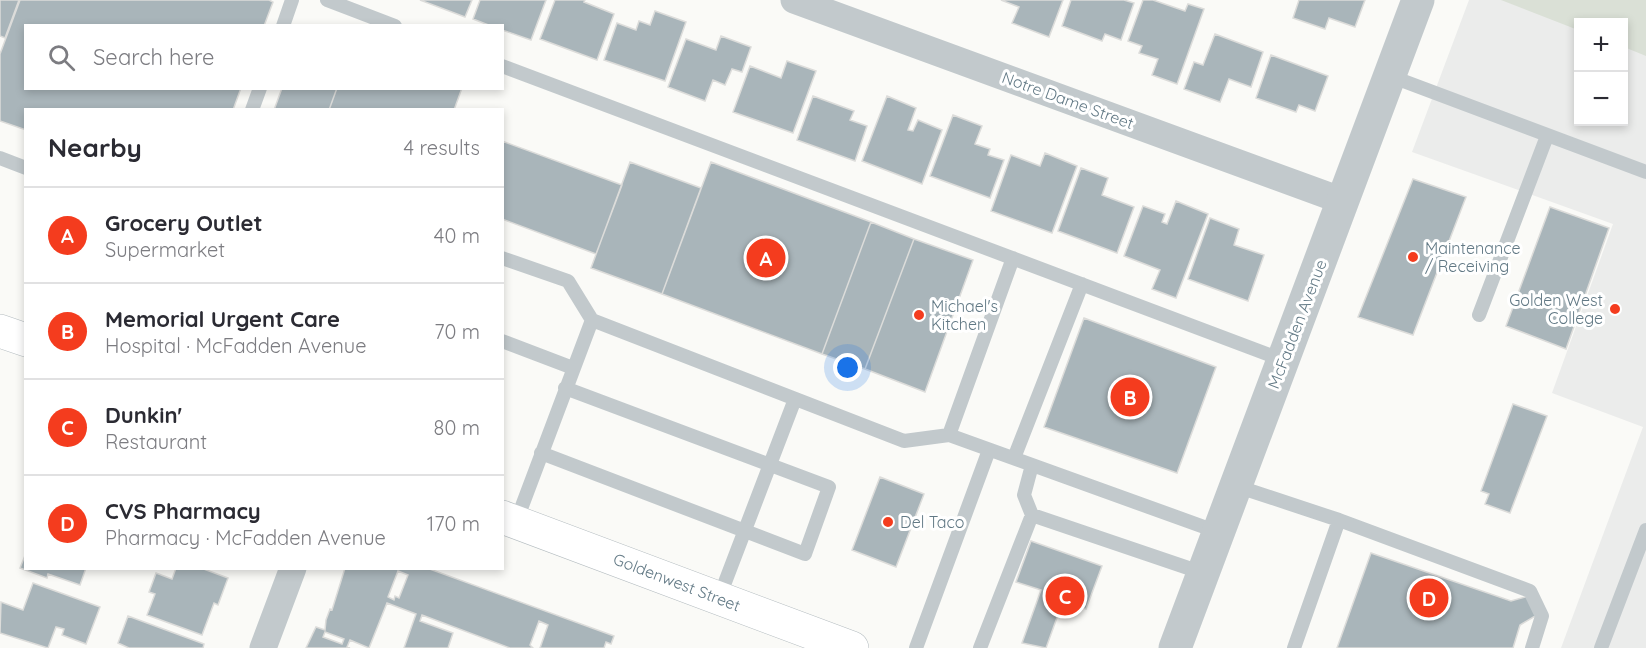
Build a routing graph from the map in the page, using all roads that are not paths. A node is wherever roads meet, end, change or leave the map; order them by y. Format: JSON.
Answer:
{"nodes":[{"id":1,"x":292,"y":0,"type":"edge"},
{"id":2,"x":327,"y":0,"type":"edge"},
{"id":3,"x":794,"y":0,"type":"edge"},
{"id":4,"x":1418,"y":0,"type":"edge"},
{"id":5,"x":284,"y":24,"type":"edge"},
{"id":6,"x":390,"y":24,"type":"edge"},
{"id":7,"x":504,"y":67,"type":"edge"},
{"id":8,"x":1389,"y":76,"type":"junction"},
{"id":9,"x":259,"y":90,"type":"edge"},
{"id":10,"x":253,"y":108,"type":"edge"},
{"id":11,"x":1547,"y":136,"type":"junction"},
{"id":12,"x":0,"y":158,"type":"edge"},
{"id":13,"x":24,"y":167,"type":"edge"},
{"id":14,"x":1646,"y":172,"type":"edge"},
{"id":15,"x":1343,"y":201,"type":"junction"},
{"id":16,"x":1013,"y":258,"type":"junction"},
{"id":17,"x":504,"y":259,"type":"edge"},
{"id":18,"x":1082,"y":284,"type":"junction"},
{"id":19,"x":1479,"y":315,"type":"dead end"},
{"id":20,"x":592,"y":320,"type":"junction"},
{"id":21,"x":0,"y":331,"type":"edge"},
{"id":22,"x":24,"y":339,"type":"edge"},
{"id":23,"x":504,"y":342,"type":"edge"},
{"id":24,"x":1283,"y":360,"type":"junction"},
{"id":25,"x":573,"y":368,"type":"junction"},
{"id":26,"x":565,"y":388,"type":"junction"},
{"id":27,"x":795,"y":399,"type":"junction"},
{"id":28,"x":949,"y":435,"type":"junction"},
{"id":29,"x":989,"y":450,"type":"junction"},
{"id":30,"x":541,"y":453,"type":"junction"},
{"id":31,"x":1014,"y":458,"type":"junction"},
{"id":32,"x":770,"y":464,"type":"junction"},
{"id":33,"x":1032,"y":465,"type":"junction"},
{"id":34,"x":1236,"y":486,"type":"junction"},
{"id":35,"x":1032,"y":515,"type":"junction"},
{"id":36,"x":509,"y":520,"type":"edge"},
{"id":37,"x":1339,"y":520,"type":"junction"},
{"id":38,"x":1646,"y":530,"type":"edge"},
{"id":39,"x":745,"y":531,"type":"junction"},
{"id":40,"x":1218,"y":532,"type":"junction"},
{"id":41,"x":292,"y":570,"type":"edge"},
{"id":42,"x":1203,"y":573,"type":"junction"},
{"id":43,"x":719,"y":598,"type":"junction"},
{"id":44,"x":263,"y":648,"type":"edge"},
{"id":45,"x":852,"y":648,"type":"edge"},
{"id":46,"x":916,"y":648,"type":"edge"},
{"id":47,"x":980,"y":648,"type":"edge"},
{"id":48,"x":1175,"y":648,"type":"edge"},
{"id":49,"x":1294,"y":648,"type":"edge"},
{"id":50,"x":1532,"y":648,"type":"edge"},
{"id":51,"x":1601,"y":648,"type":"edge"}],
"edges":[{"from":1,"to":5,"type":"lane"},
{"from":2,"to":6,"type":"lane"},
{"from":3,"to":15,"type":"street","name":"Notre Dame Street"},
{"from":4,"to":8,"type":"street","name":"McFadden Avenue"},
{"from":7,"to":16,"type":"lane"},
{"from":8,"to":11,"type":"lane"},
{"from":8,"to":15,"type":"street","name":"McFadden Avenue"},
{"from":9,"to":10,"type":"lane"},
{"from":11,"to":14,"type":"lane"},
{"from":11,"to":19,"type":"lane"},
{"from":12,"to":13,"type":"lane"},
{"from":15,"to":24,"type":"street","name":"McFadden Avenue"},
{"from":16,"to":18,"type":"lane"},
{"from":16,"to":28,"type":"lane"},
{"from":17,"to":20,"type":"lane"},
{"from":18,"to":24,"type":"lane"},
{"from":18,"to":31,"type":"lane"},
{"from":20,"to":25,"type":"lane"},
{"from":20,"to":27,"type":"lane"},
{"from":21,"to":22,"type":"main road"},
{"from":23,"to":25,"type":"lane"},
{"from":24,"to":34,"type":"street","name":"McFadden Avenue"},
{"from":25,"to":26,"type":"lane"},
{"from":26,"to":30,"type":"lane"},
{"from":26,"to":32,"type":"lane"},
{"from":27,"to":28,"type":"lane"},
{"from":27,"to":32,"type":"lane"},
{"from":28,"to":29,"type":"lane"},
{"from":29,"to":31,"type":"lane"},
{"from":29,"to":46,"type":"lane"},
{"from":30,"to":36,"type":"lane"},
{"from":30,"to":39,"type":"lane"},
{"from":31,"to":33,"type":"lane"},
{"from":32,"to":39,"type":"lane"},
{"from":32,"to":39,"type":"lane"},
{"from":33,"to":35,"type":"lane"},
{"from":33,"to":40,"type":"lane"},
{"from":34,"to":37,"type":"lane"},
{"from":34,"to":40,"type":"street","name":"McFadden Avenue"},
{"from":35,"to":42,"type":"lane"},
{"from":35,"to":47,"type":"lane"},
{"from":36,"to":43,"type":"main road","name":"Goldenwest Street"},
{"from":37,"to":49,"type":"lane"},
{"from":37,"to":50,"type":"lane"},
{"from":38,"to":51,"type":"lane"},
{"from":39,"to":43,"type":"lane"},
{"from":40,"to":42,"type":"street","name":"McFadden Avenue"},
{"from":41,"to":44,"type":"street"},
{"from":42,"to":48,"type":"street","name":"McFadden Avenue"},
{"from":43,"to":45,"type":"main road","name":"Goldenwest Street"}]}
